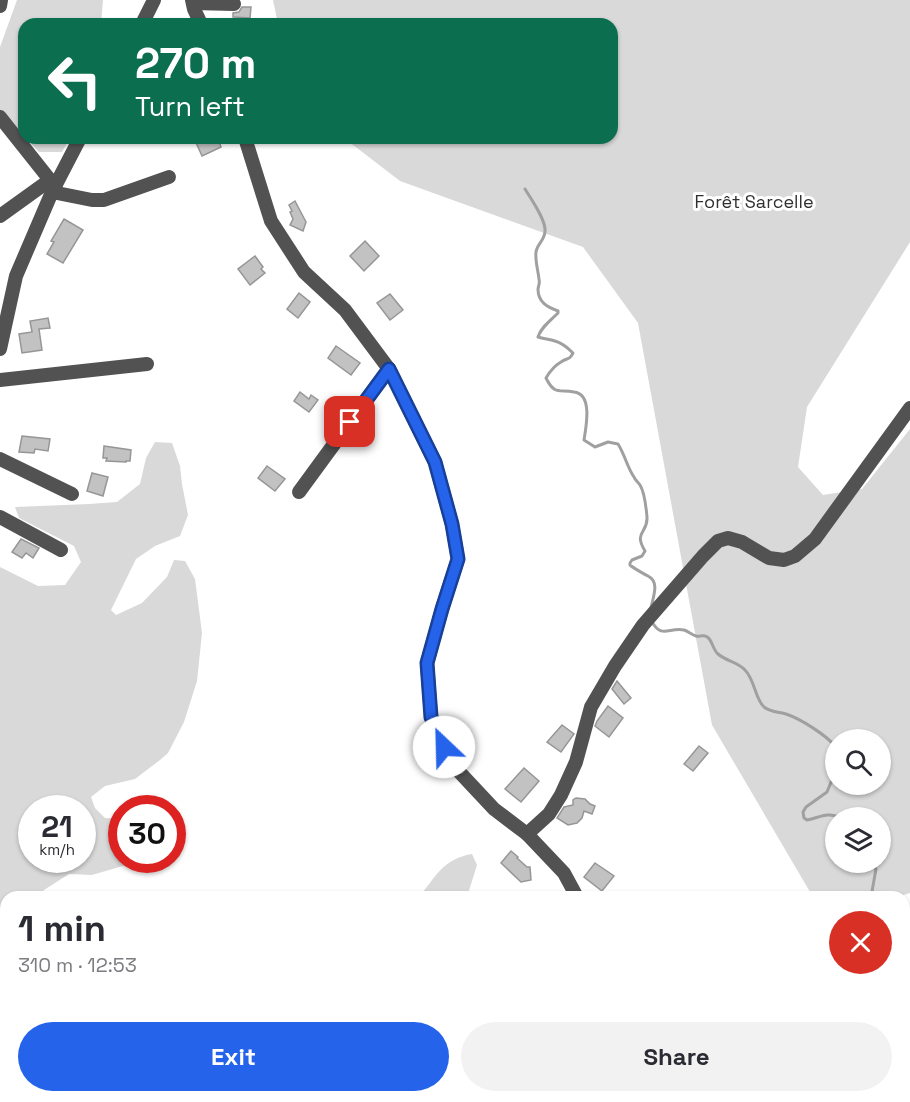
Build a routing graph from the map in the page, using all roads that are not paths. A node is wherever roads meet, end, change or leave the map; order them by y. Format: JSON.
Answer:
{"nodes":[{"id":1,"x":1,"y":0,"type":"edge"},
{"id":2,"x":154,"y":0,"type":"edge"},
{"id":3,"x":193,"y":2,"type":"edge"},
{"id":4,"x":234,"y":4,"type":"dead end"},
{"id":5,"x":0,"y":6,"type":"edge"},
{"id":6,"x":145,"y":18,"type":"edge"},
{"id":7,"x":199,"y":18,"type":"edge"},
{"id":8,"x":0,"y":117,"type":"edge"},
{"id":9,"x":18,"y":140,"type":"edge"},
{"id":10,"x":21,"y":144,"type":"edge"},
{"id":11,"x":77,"y":144,"type":"edge"},
{"id":12,"x":248,"y":144,"type":"edge"},
{"id":13,"x":169,"y":177,"type":"dead end"},
{"id":14,"x":53,"y":185,"type":"junction"},
{"id":15,"x":0,"y":216,"type":"edge"},
{"id":16,"x":0,"y":349,"type":"edge"},
{"id":17,"x":147,"y":364,"type":"dead end"},
{"id":18,"x":389,"y":369,"type":"junction"},
{"id":19,"x":0,"y":380,"type":"edge"},
{"id":20,"x":910,"y":408,"type":"edge"},
{"id":21,"x":0,"y":459,"type":"edge"},
{"id":22,"x":299,"y":492,"type":"dead end"},
{"id":23,"x":72,"y":494,"type":"dead end"},
{"id":24,"x":0,"y":517,"type":"edge"},
{"id":25,"x":61,"y":550,"type":"dead end"},
{"id":26,"x":527,"y":834,"type":"junction"},
{"id":27,"x":574,"y":891,"type":"edge"}],
"edges":[{"from":1,"to":5,"type":"street"},
{"from":2,"to":6,"type":"street"},
{"from":3,"to":4,"type":"street"},
{"from":3,"to":7,"type":"street"},
{"from":8,"to":9,"type":"street"},
{"from":10,"to":14,"type":"street"},
{"from":11,"to":14,"type":"street"},
{"from":12,"to":18,"type":"street"},
{"from":13,"to":14,"type":"street"},
{"from":14,"to":15,"type":"street"},
{"from":14,"to":16,"type":"street"},
{"from":17,"to":19,"type":"street"},
{"from":18,"to":22,"type":"street"},
{"from":18,"to":26,"type":"street"},
{"from":20,"to":26,"type":"street"},
{"from":21,"to":23,"type":"street"},
{"from":24,"to":25,"type":"street"},
{"from":26,"to":27,"type":"street"}]}
